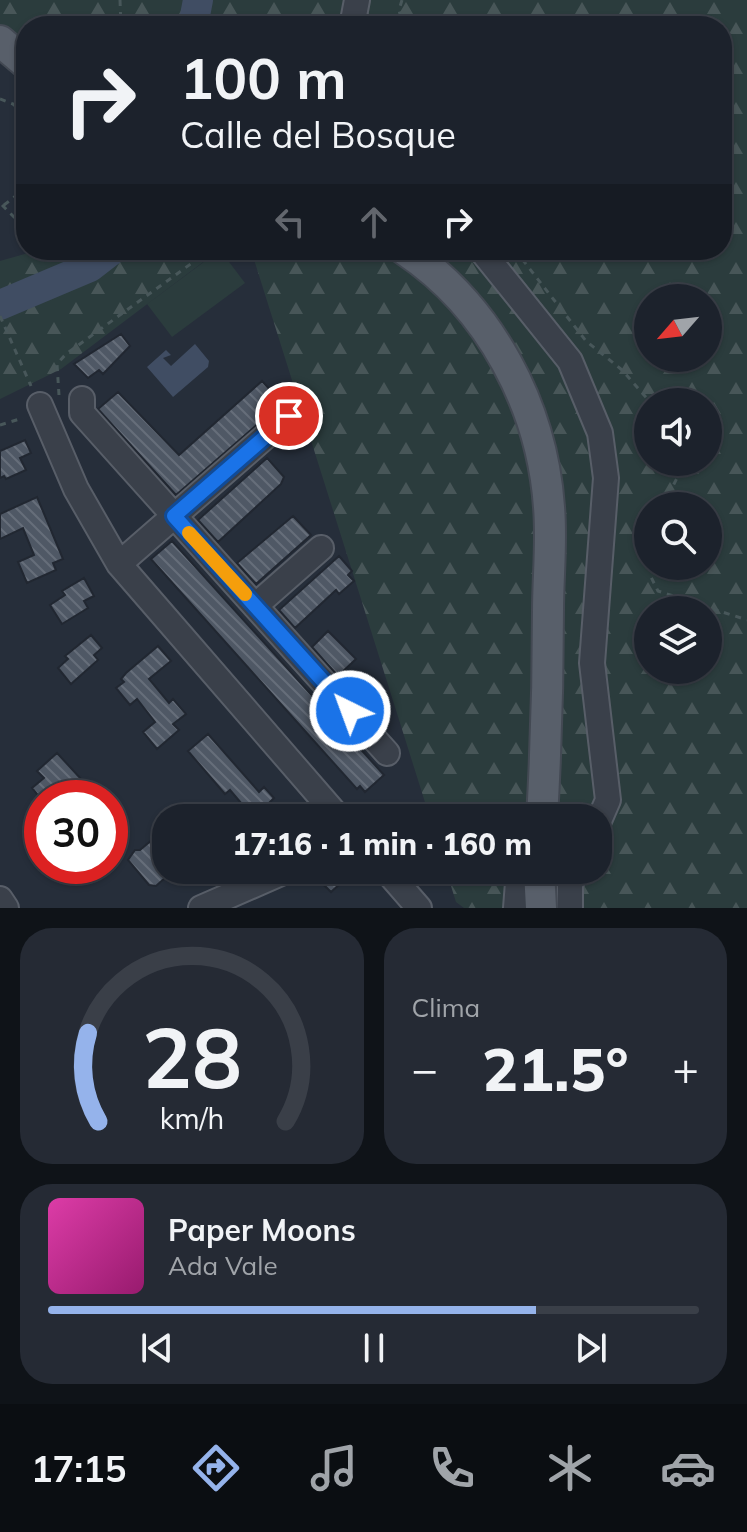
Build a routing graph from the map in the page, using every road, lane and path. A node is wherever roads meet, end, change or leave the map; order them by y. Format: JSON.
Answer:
{"nodes":[{"id":1,"x":0,"y":41,"type":"edge"},
{"id":2,"x":16,"y":55,"type":"edge"},
{"id":3,"x":1,"y":206,"type":"edge"},
{"id":4,"x":16,"y":220,"type":"edge"},
{"id":5,"x":196,"y":260,"type":"edge"},
{"id":6,"x":419,"y":260,"type":"edge"},
{"id":7,"x":489,"y":260,"type":"edge"},
{"id":8,"x":523,"y":260,"type":"edge"},
{"id":9,"x":0,"y":316,"type":"edge"},
{"id":10,"x":638,"y":388,"type":"edge"},
{"id":11,"x":56,"y":405,"type":"junction"},
{"id":12,"x":289,"y":416,"type":"dead end"},
{"id":13,"x":0,"y":425,"type":"edge"},
{"id":14,"x":174,"y":516,"type":"junction"},
{"id":15,"x":321,"y":548,"type":"dead end"},
{"id":16,"x":119,"y":564,"type":"junction"},
{"id":17,"x":652,"y":580,"type":"edge"},
{"id":18,"x":548,"y":597,"type":"junction"},
{"id":19,"x":255,"y":606,"type":"junction"},
{"id":20,"x":747,"y":620,"type":"edge"},
{"id":21,"x":387,"y":753,"type":"dead end"},
{"id":22,"x":327,"y":804,"type":"edge"},
{"id":23,"x":526,"y":804,"type":"edge"},
{"id":24,"x":543,"y":804,"type":"edge"},
{"id":25,"x":606,"y":804,"type":"edge"},
{"id":26,"x":256,"y":884,"type":"edge"},
{"id":27,"x":399,"y":884,"type":"edge"},
{"id":28,"x":519,"y":884,"type":"edge"},
{"id":29,"x":522,"y":884,"type":"edge"},
{"id":30,"x":537,"y":884,"type":"edge"},
{"id":31,"x":540,"y":884,"type":"edge"},
{"id":32,"x":570,"y":884,"type":"edge"},
{"id":33,"x":0,"y":899,"type":"edge"},
{"id":34,"x":416,"y":902,"type":"edge"},
{"id":35,"x":6,"y":908,"type":"edge"},
{"id":36,"x":201,"y":908,"type":"edge"},
{"id":37,"x":516,"y":908,"type":"edge"},
{"id":38,"x":523,"y":908,"type":"edge"},
{"id":39,"x":533,"y":908,"type":"edge"},
{"id":40,"x":541,"y":908,"type":"edge"},
{"id":41,"x":570,"y":908,"type":"edge"}],
"edges":[{"from":1,"to":2,"type":"main road"},
{"from":3,"to":4,"type":"path"},
{"from":5,"to":11,"type":"path"},
{"from":6,"to":18,"type":"main road"},
{"from":7,"to":25,"type":"street"},
{"from":8,"to":10,"type":"path"},
{"from":9,"to":11,"type":"path"},
{"from":11,"to":13,"type":"path"},
{"from":11,"to":14,"type":"street"},
{"from":11,"to":16,"type":"street"},
{"from":12,"to":14,"type":"street"},
{"from":14,"to":16,"type":"street"},
{"from":14,"to":19,"type":"street"},
{"from":15,"to":19,"type":"street"},
{"from":16,"to":22,"type":"street"},
{"from":17,"to":20,"type":"path"},
{"from":18,"to":23,"type":"main road"},
{"from":18,"to":24,"type":"main road"},
{"from":19,"to":21,"type":"street"},
{"from":26,"to":36,"type":"street"},
{"from":27,"to":34,"type":"street"},
{"from":28,"to":37,"type":"street"},
{"from":29,"to":38,"type":"main road"},
{"from":30,"to":39,"type":"street"},
{"from":31,"to":40,"type":"main road"},
{"from":32,"to":41,"type":"street"},
{"from":33,"to":35,"type":"street"}]}
